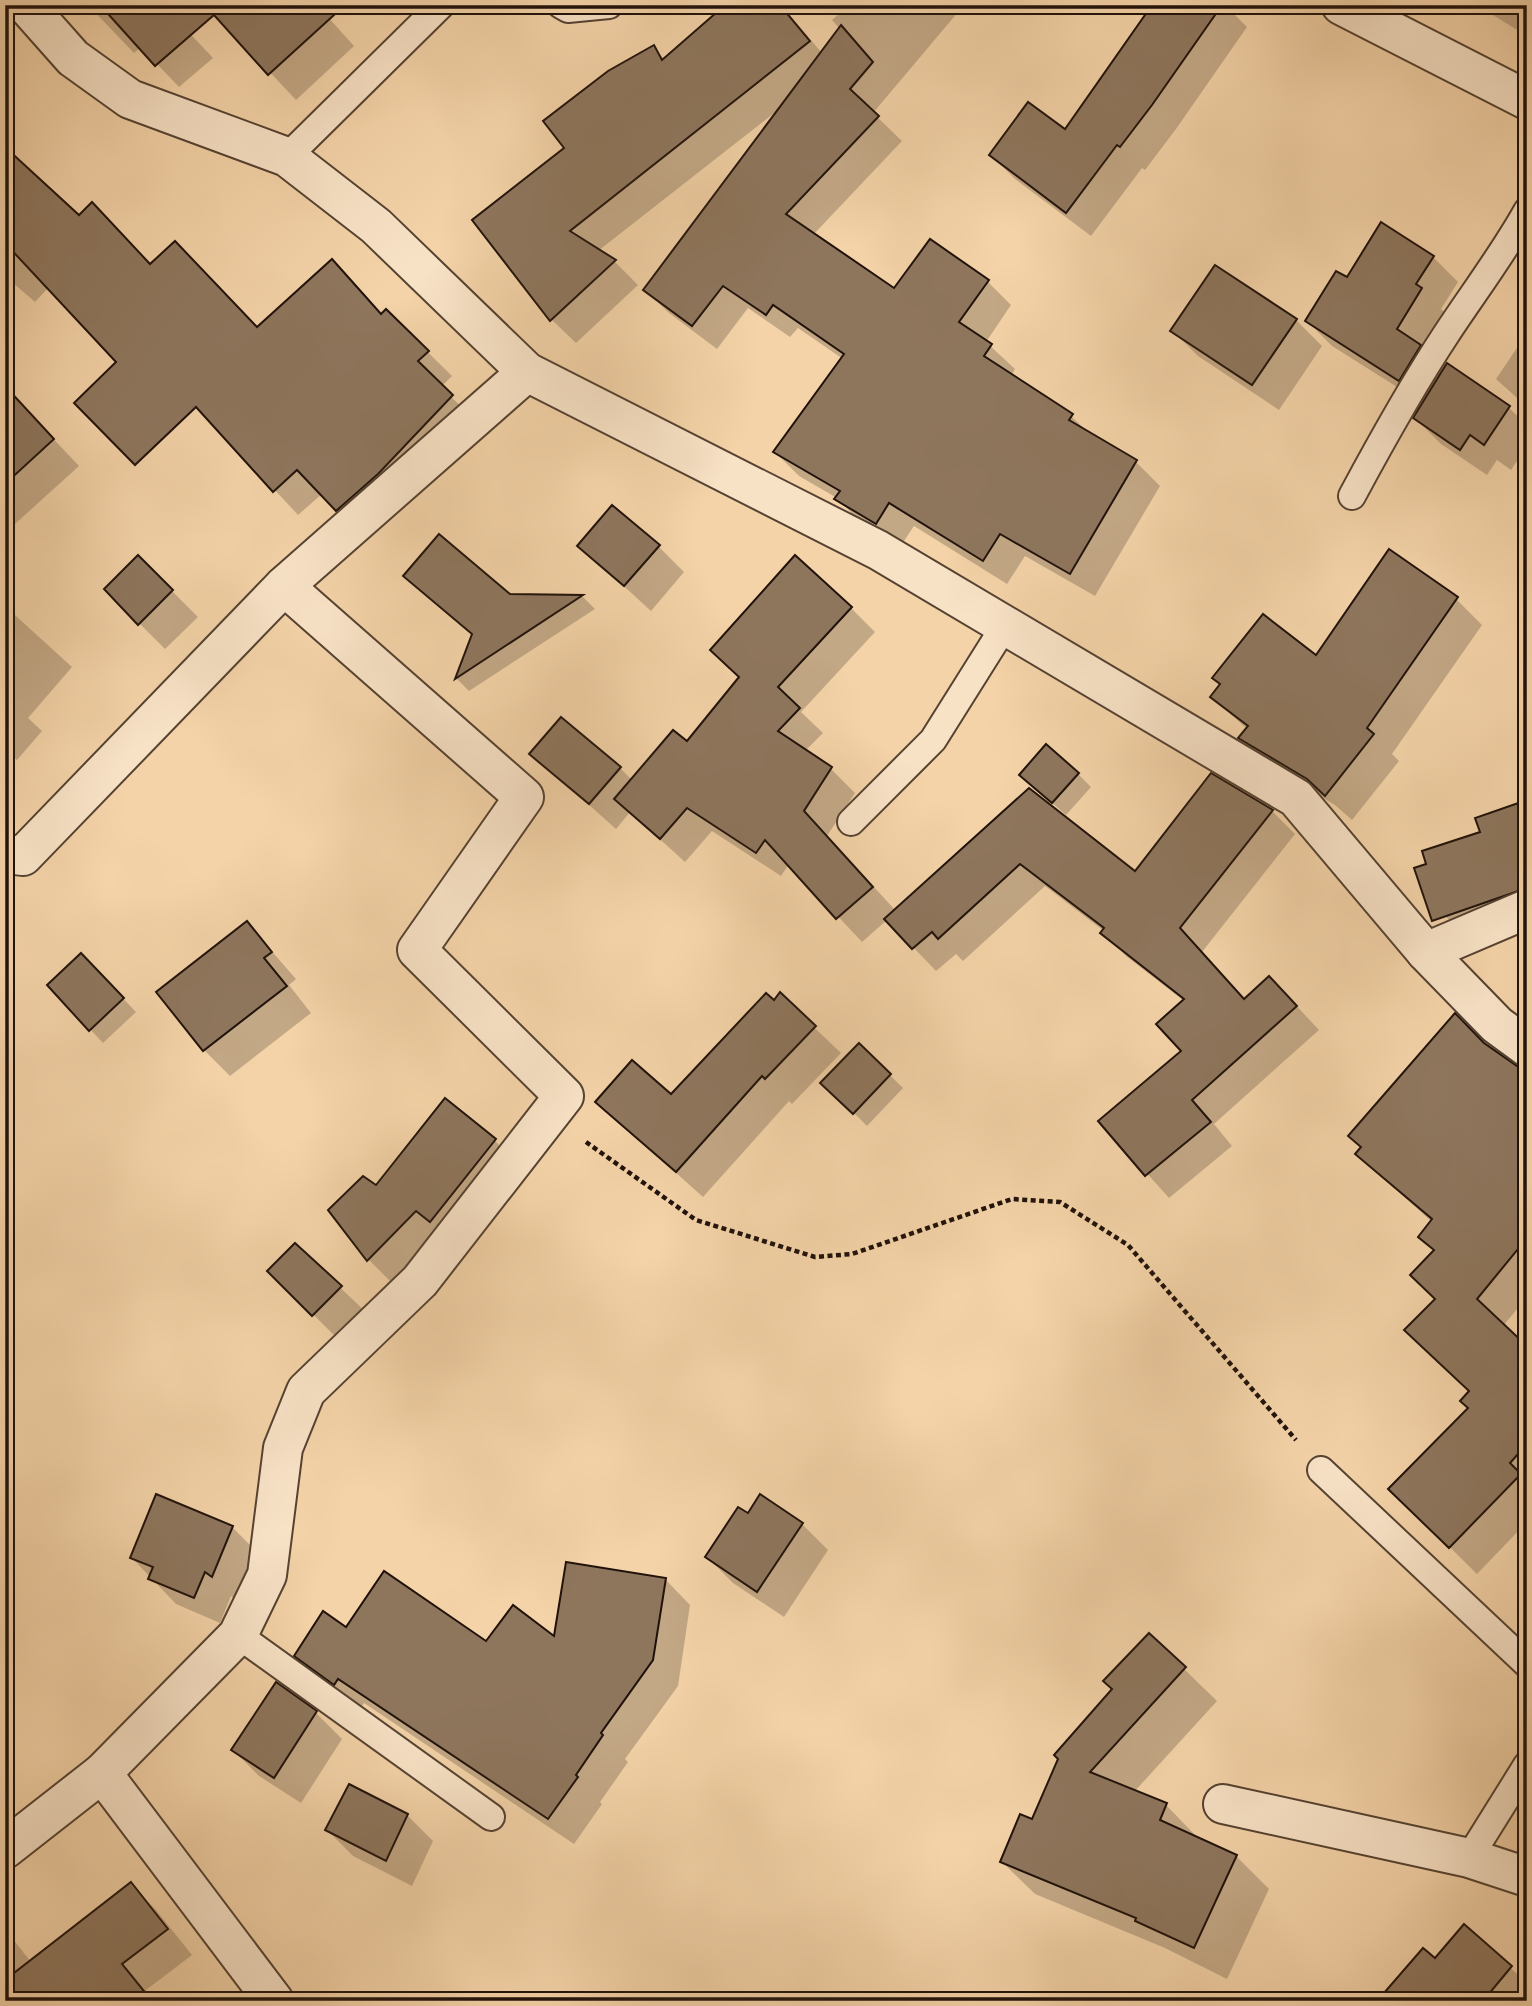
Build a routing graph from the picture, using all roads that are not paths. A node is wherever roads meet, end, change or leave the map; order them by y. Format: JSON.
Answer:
{"nodes":[{"id":1,"x":26,"y":5,"type":"edge"},
{"id":2,"x":441,"y":5,"type":"edge"},
{"id":3,"x":561,"y":5,"type":"edge"},
{"id":4,"x":609,"y":5,"type":"edge"},
{"id":5,"x":1341,"y":5,"type":"edge"},
{"id":6,"x":1527,"y":100,"type":"edge"},
{"id":7,"x":287,"y":157,"type":"junction"},
{"id":8,"x":1527,"y":211,"type":"edge"},
{"id":9,"x":527,"y":372,"type":"junction"},
{"id":10,"x":1352,"y":496,"type":"dead end"},
{"id":11,"x":284,"y":586,"type":"junction"},
{"id":12,"x":1004,"y":626,"type":"junction"},
{"id":13,"x":851,"y":822,"type":"dead end"},
{"id":14,"x":5,"y":854,"type":"edge"},
{"id":15,"x":1527,"y":909,"type":"edge"},
{"id":16,"x":1426,"y":952,"type":"junction"},
{"id":17,"x":1527,"y":1046,"type":"edge"},
{"id":18,"x":1321,"y":1469,"type":"road end"},
{"id":19,"x":239,"y":1635,"type":"junction"},
{"id":20,"x":1527,"y":1664,"type":"edge"},
{"id":21,"x":1527,"y":1765,"type":"edge"},
{"id":22,"x":102,"y":1773,"type":"junction"},
{"id":23,"x":1223,"y":1804,"type":"dead end"},
{"id":24,"x":491,"y":1817,"type":"dead end"},
{"id":25,"x":5,"y":1849,"type":"edge"},
{"id":26,"x":1469,"y":1858,"type":"junction"},
{"id":27,"x":1527,"y":1877,"type":"edge"},
{"id":28,"x":274,"y":2001,"type":"edge"}],
"edges":[{"from":1,"to":7,"type":"street"},
{"from":2,"to":7,"type":"lane"},
{"from":3,"to":4,"type":"lane"},
{"from":5,"to":6,"type":"street"},
{"from":7,"to":9,"type":"street"},
{"from":8,"to":10,"type":"lane"},
{"from":9,"to":11,"type":"street"},
{"from":9,"to":12,"type":"street"},
{"from":11,"to":14,"type":"street"},
{"from":11,"to":19,"type":"street"},
{"from":12,"to":13,"type":"lane"},
{"from":12,"to":16,"type":"street"},
{"from":15,"to":16,"type":"street"},
{"from":16,"to":17,"type":"street"},
{"from":18,"to":20,"type":"lane"},
{"from":19,"to":22,"type":"street"},
{"from":19,"to":24,"type":"lane"},
{"from":21,"to":26,"type":"lane"},
{"from":22,"to":25,"type":"street"},
{"from":22,"to":28,"type":"street"},
{"from":23,"to":26,"type":"street"},
{"from":26,"to":27,"type":"street"}]}
